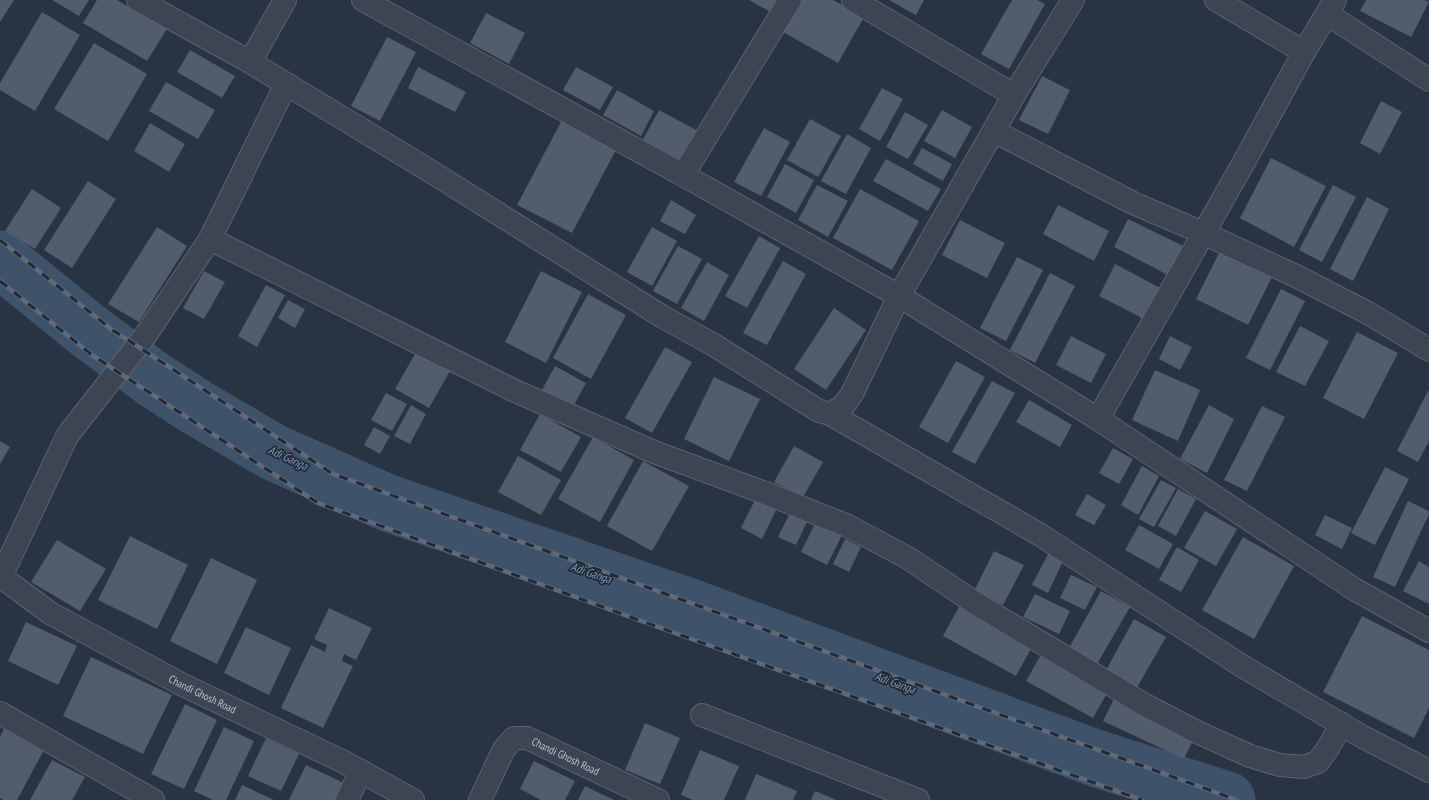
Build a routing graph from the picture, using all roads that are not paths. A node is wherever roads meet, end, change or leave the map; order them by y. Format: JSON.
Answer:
{"nodes":[{"id":1,"x":139,"y":0,"type":"edge"},
{"id":2,"x":286,"y":0,"type":"edge"},
{"id":3,"x":363,"y":0,"type":"edge"},
{"id":4,"x":790,"y":0,"type":"edge"},
{"id":5,"x":853,"y":0,"type":"edge"},
{"id":6,"x":1073,"y":0,"type":"edge"},
{"id":7,"x":1216,"y":0,"type":"edge"},
{"id":8,"x":1331,"y":7,"type":"edge"},
{"id":9,"x":1304,"y":52,"type":"junction"},
{"id":10,"x":250,"y":62,"type":"junction"},
{"id":11,"x":1429,"y":80,"type":"edge"},
{"id":12,"x":286,"y":84,"type":"junction"},
{"id":13,"x":1014,"y":95,"type":"junction"},
{"id":14,"x":994,"y":131,"type":"junction"},
{"id":15,"x":683,"y":175,"type":"junction"},
{"id":16,"x":1203,"y":233,"type":"junction"},
{"id":17,"x":210,"y":239,"type":"junction"},
{"id":18,"x":899,"y":296,"type":"junction"},
{"id":19,"x":1429,"y":350,"type":"edge"},
{"id":20,"x":830,"y":414,"type":"junction"},
{"id":21,"x":1098,"y":419,"type":"junction"},
{"id":22,"x":0,"y":578,"type":"edge"},
{"id":23,"x":1429,"y":631,"type":"edge"},
{"id":24,"x":0,"y":713,"type":"edge"},
{"id":25,"x":702,"y":715,"type":"dead end"},
{"id":26,"x":1342,"y":724,"type":"junction"},
{"id":27,"x":361,"y":771,"type":"junction"},
{"id":28,"x":1429,"y":772,"type":"edge"},
{"id":29,"x":154,"y":800,"type":"edge"},
{"id":30,"x":347,"y":800,"type":"edge"},
{"id":31,"x":413,"y":800,"type":"edge"},
{"id":32,"x":480,"y":800,"type":"edge"},
{"id":33,"x":658,"y":800,"type":"edge"},
{"id":34,"x":918,"y":800,"type":"edge"}],
"edges":[{"from":1,"to":10,"type":"street"},
{"from":2,"to":10,"type":"street"},
{"from":3,"to":15,"type":"street"},
{"from":4,"to":15,"type":"street"},
{"from":5,"to":13,"type":"street"},
{"from":6,"to":13,"type":"street"},
{"from":7,"to":9,"type":"street"},
{"from":8,"to":9,"type":"street"},
{"from":8,"to":11,"type":"street"},
{"from":9,"to":16,"type":"street"},
{"from":10,"to":12,"type":"street"},
{"from":12,"to":17,"type":"street"},
{"from":12,"to":20,"type":"street"},
{"from":13,"to":14,"type":"street"},
{"from":14,"to":16,"type":"street"},
{"from":14,"to":18,"type":"street"},
{"from":15,"to":18,"type":"street"},
{"from":16,"to":19,"type":"street"},
{"from":16,"to":21,"type":"street"},
{"from":17,"to":22,"type":"street"},
{"from":17,"to":26,"type":"street"},
{"from":18,"to":20,"type":"street"},
{"from":18,"to":21,"type":"street"},
{"from":20,"to":26,"type":"street"},
{"from":21,"to":23,"type":"street"},
{"from":22,"to":27,"type":"street","name":"Chandi Ghosh Road"},
{"from":24,"to":29,"type":"street"},
{"from":25,"to":34,"type":"street"},
{"from":26,"to":28,"type":"street"},
{"from":27,"to":30,"type":"street"},
{"from":27,"to":31,"type":"street","name":"Chandi Ghosh Road"},
{"from":32,"to":33,"type":"street","name":"Chandi Ghosh Road"}]}
